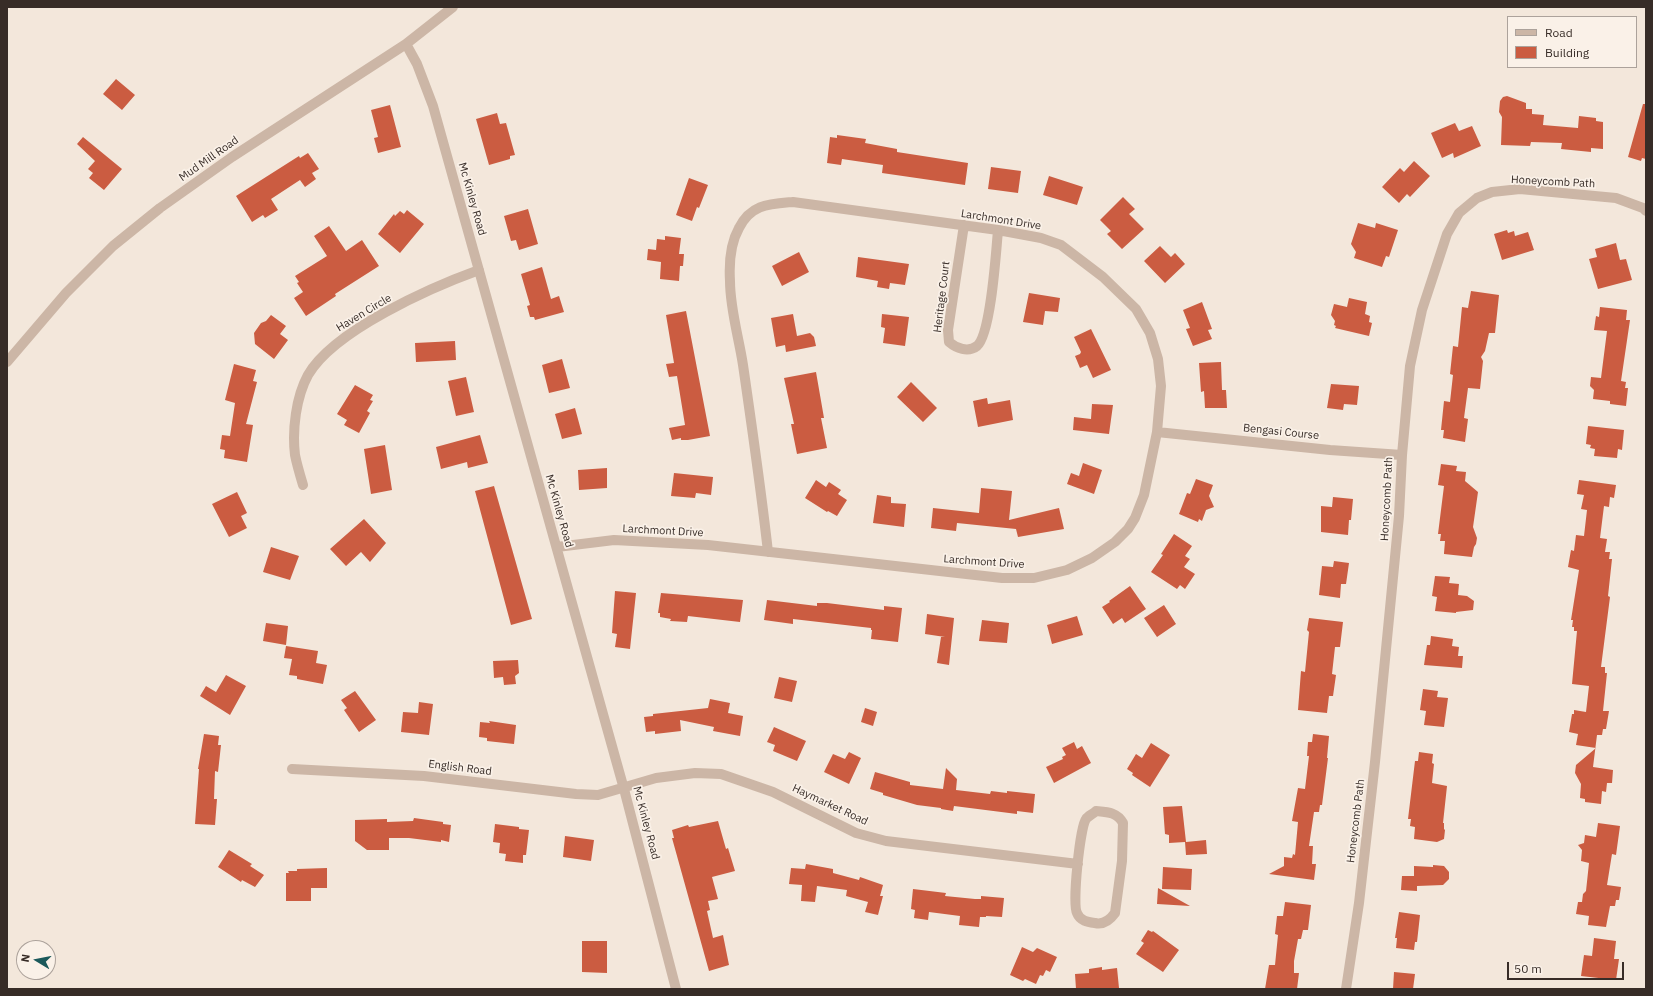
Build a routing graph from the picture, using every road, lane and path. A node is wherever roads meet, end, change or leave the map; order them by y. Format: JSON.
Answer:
{"nodes":[{"id":1,"x":453,"y":7,"type":"edge"},
{"id":2,"x":406,"y":44,"type":"junction"},
{"id":3,"x":1646,"y":211,"type":"edge"},
{"id":4,"x":964,"y":226,"type":"junction"},
{"id":5,"x":998,"y":230,"type":"junction"},
{"id":6,"x":480,"y":270,"type":"junction"},
{"id":7,"x":7,"y":362,"type":"edge"},
{"id":8,"x":1157,"y":432,"type":"junction"},
{"id":9,"x":1402,"y":455,"type":"junction"},
{"id":10,"x":303,"y":485,"type":"dead end"},
{"id":11,"x":557,"y":547,"type":"junction"},
{"id":12,"x":768,"y":552,"type":"junction"},
{"id":13,"x":292,"y":769,"type":"dead end"},
{"id":14,"x":624,"y":788,"type":"junction"},
{"id":15,"x":1078,"y":864,"type":"junction"},
{"id":16,"x":676,"y":989,"type":"edge"},
{"id":17,"x":1346,"y":989,"type":"edge"}],
"edges":[{"from":1,"to":2,"type":"street","name":"Mud Mill Road"},
{"from":2,"to":6,"type":"street","name":"Mc Kinley Road"},
{"from":2,"to":7,"type":"street","name":"Mud Mill Road"},
{"from":3,"to":9,"type":"street","name":"Honeycomb Path"},
{"from":4,"to":5,"type":"street","name":"Larchmont Drive"},
{"from":4,"to":5,"type":"street","name":"Heritage Court"},
{"from":4,"to":12,"type":"street","name":"Larchmont Drive"},
{"from":5,"to":8,"type":"street","name":"Larchmont Drive"},
{"from":6,"to":10,"type":"street","name":"Haven Circle"},
{"from":6,"to":11,"type":"street","name":"Mc Kinley Road"},
{"from":8,"to":9,"type":"street","name":"Bengasi Course"},
{"from":8,"to":12,"type":"street","name":"Larchmont Drive"},
{"from":9,"to":17,"type":"street","name":"Honeycomb Path"},
{"from":11,"to":12,"type":"street","name":"Larchmont Drive"},
{"from":11,"to":14,"type":"street","name":"Mc Kinley Road"},
{"from":13,"to":14,"type":"street","name":"English Road"},
{"from":14,"to":15,"type":"street","name":"Haymarket Road"},
{"from":14,"to":16,"type":"street","name":"Mc Kinley Road"},
{"from":15,"to":15,"type":"street"}]}
